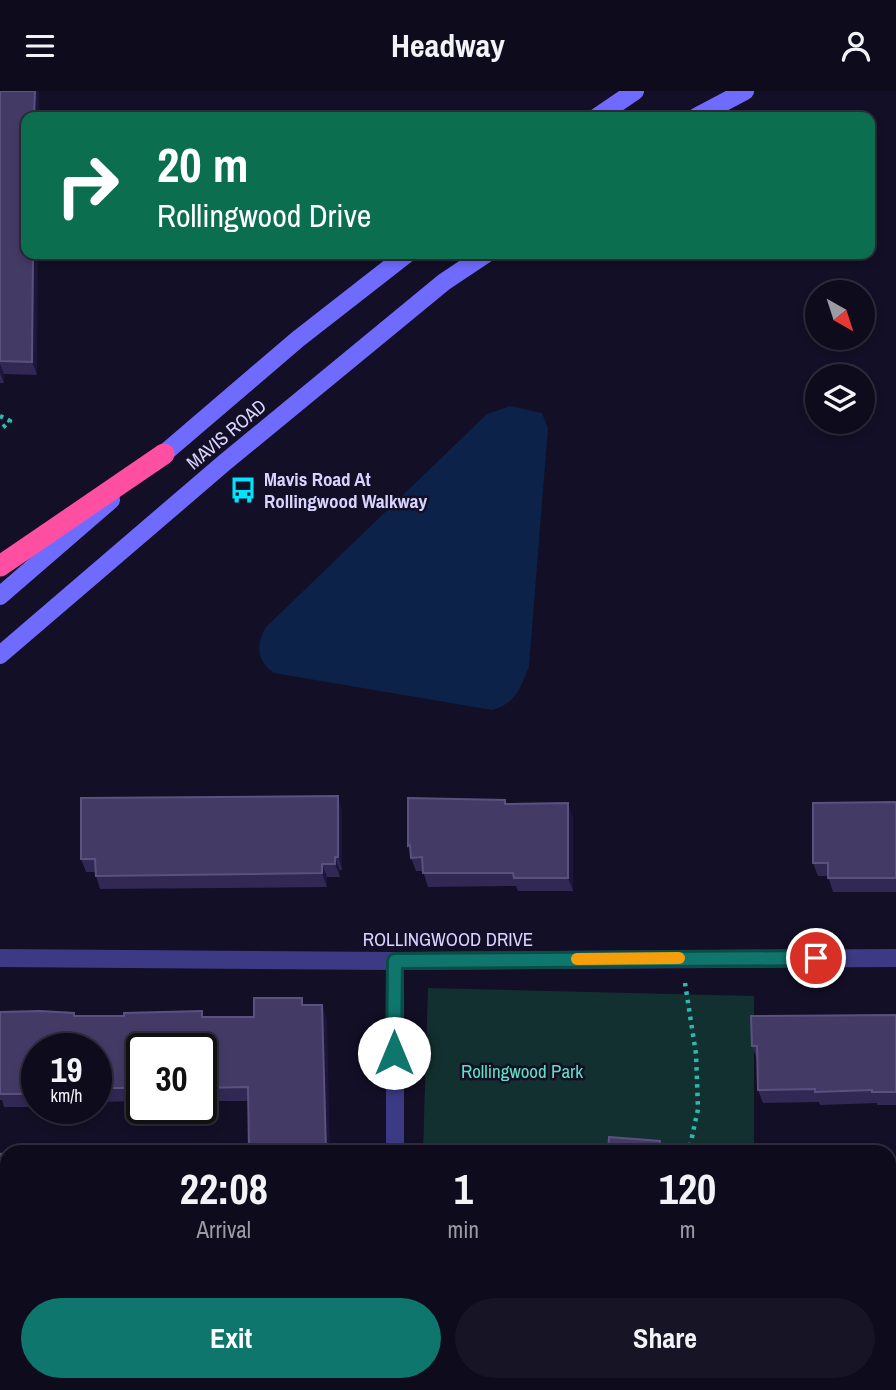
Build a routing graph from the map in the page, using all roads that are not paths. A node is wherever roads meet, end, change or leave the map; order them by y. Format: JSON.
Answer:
{"nodes":[{"id":1,"x":635,"y":91,"type":"edge"},
{"id":2,"x":745,"y":91,"type":"edge"},
{"id":3,"x":604,"y":112,"type":"edge"},
{"id":4,"x":705,"y":112,"type":"edge"},
{"id":5,"x":401,"y":259,"type":"edge"},
{"id":6,"x":478,"y":259,"type":"edge"},
{"id":7,"x":164,"y":454,"type":"junction"},
{"id":8,"x":0,"y":566,"type":"edge"},
{"id":9,"x":0,"y":596,"type":"edge"},
{"id":10,"x":0,"y":655,"type":"edge"},
{"id":11,"x":0,"y":958,"type":"edge"},
{"id":12,"x":896,"y":958,"type":"edge"},
{"id":13,"x":395,"y":961,"type":"junction"},
{"id":14,"x":395,"y":1145,"type":"edge"}],
"edges":[{"from":1,"to":3,"type":"main road"},
{"from":2,"to":4,"type":"main road"},
{"from":5,"to":7,"type":"main road","name":"MAVIS ROAD"},
{"from":6,"to":10,"type":"main road","name":"MAVIS ROAD"},
{"from":7,"to":8,"type":"highway"},
{"from":7,"to":9,"type":"main road","name":"MAVIS ROAD"},
{"from":11,"to":13,"type":"street","name":"ROLLINGWOOD DRIVE"},
{"from":12,"to":13,"type":"street","name":"ROLLINGWOOD DRIVE"},
{"from":13,"to":14,"type":"street"}]}
